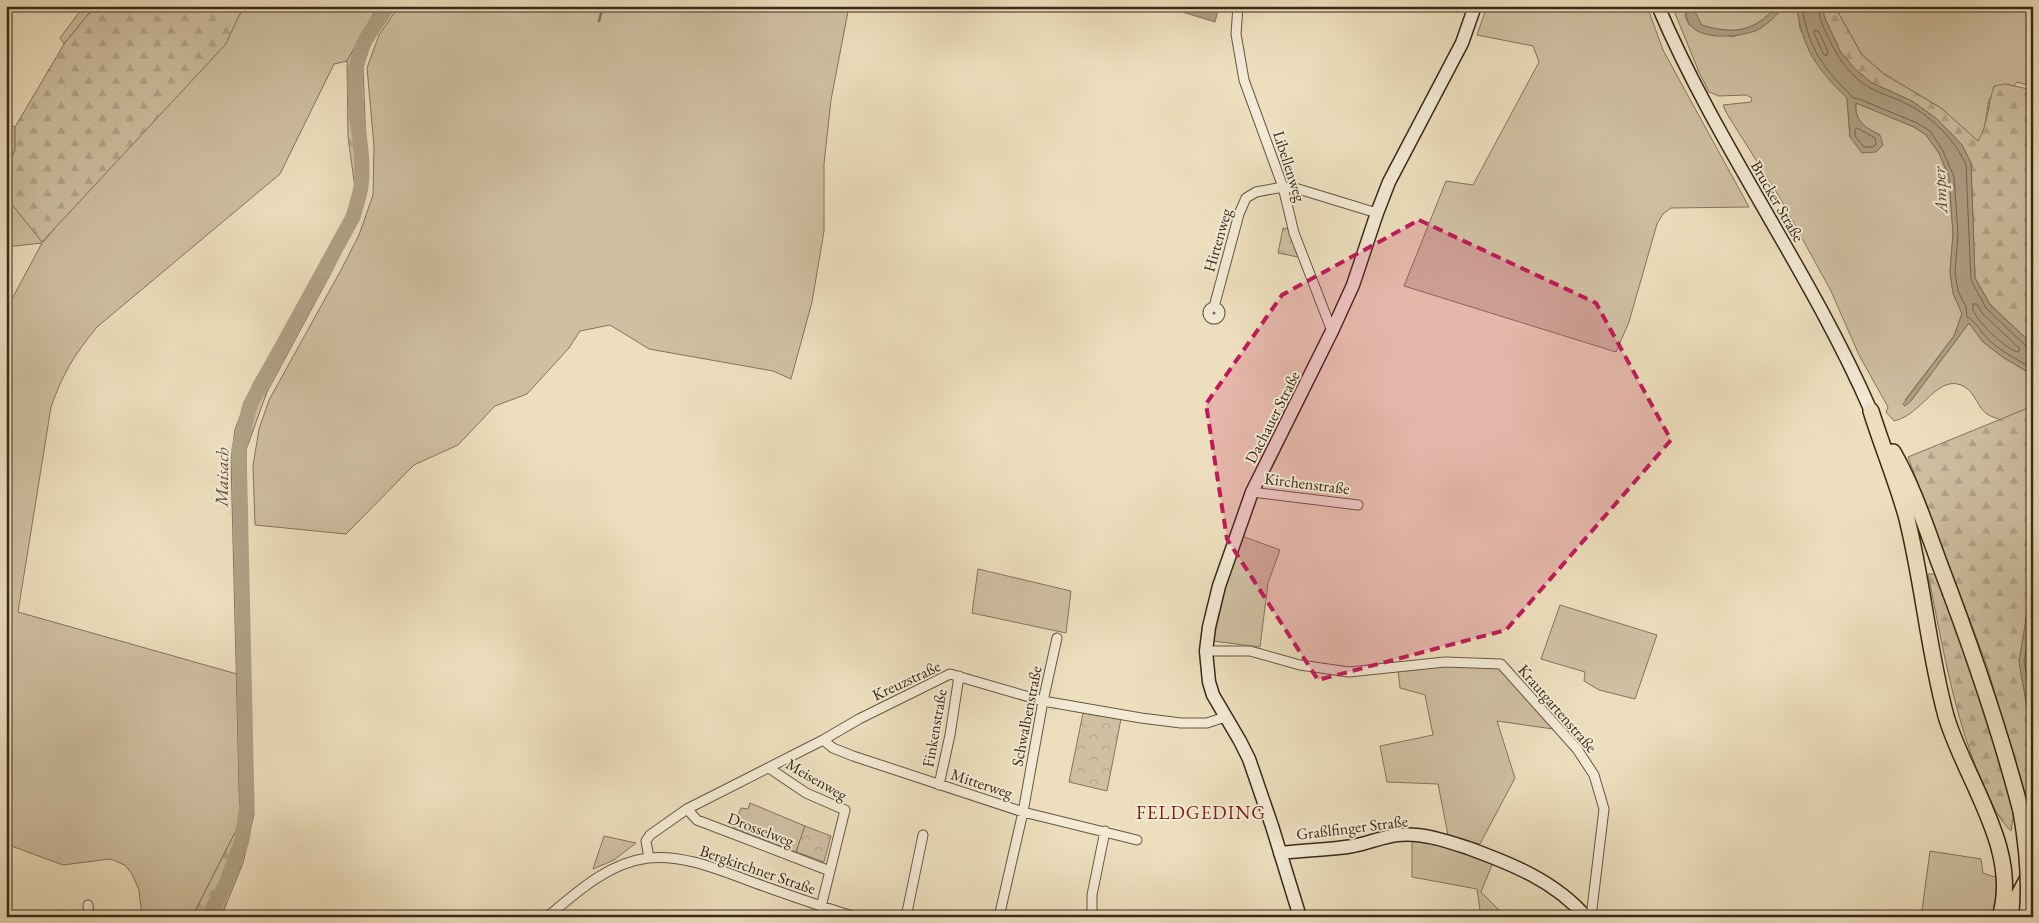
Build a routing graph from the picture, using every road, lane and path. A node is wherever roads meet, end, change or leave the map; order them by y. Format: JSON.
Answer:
{"nodes":[{"id":1,"x":1238,"y":6,"type":"edge"},
{"id":2,"x":1475,"y":6,"type":"edge"},
{"id":3,"x":1658,"y":6,"type":"edge"},
{"id":4,"x":1283,"y":187,"type":"junction"},
{"id":5,"x":1376,"y":213,"type":"junction"},
{"id":6,"x":1214,"y":307,"type":"dead end"},
{"id":7,"x":1332,"y":331,"type":"junction"},
{"id":8,"x":1871,"y":411,"type":"junction"},
{"id":9,"x":1252,"y":492,"type":"junction"},
{"id":10,"x":1358,"y":505,"type":"dead end"},
{"id":11,"x":1057,"y":638,"type":"dead end"},
{"id":12,"x":1206,"y":651,"type":"junction"},
{"id":13,"x":959,"y":676,"type":"junction"},
{"id":14,"x":1043,"y":701,"type":"junction"},
{"id":15,"x":1225,"y":717,"type":"junction"},
{"id":16,"x":823,"y":740,"type":"junction"},
{"id":17,"x":769,"y":768,"type":"junction"},
{"id":18,"x":939,"y":785,"type":"junction"},
{"id":19,"x":687,"y":809,"type":"junction"},
{"id":20,"x":1023,"y":812,"type":"junction"},
{"id":21,"x":1105,"y":832,"type":"junction"},
{"id":22,"x":923,"y":835,"type":"dead end"},
{"id":23,"x":1137,"y":840,"type":"dead end"},
{"id":24,"x":1280,"y":853,"type":"junction"},
{"id":25,"x":649,"y":858,"type":"junction"},
{"id":26,"x":2033,"y":870,"type":"edge"},
{"id":27,"x":830,"y":871,"type":"junction"},
{"id":28,"x":88,"y":905,"type":"dead end"},
{"id":29,"x":821,"y":907,"type":"junction"},
{"id":30,"x":89,"y":917,"type":"edge"},
{"id":31,"x":548,"y":917,"type":"edge"},
{"id":32,"x":856,"y":917,"type":"edge"},
{"id":33,"x":906,"y":917,"type":"edge"},
{"id":34,"x":999,"y":917,"type":"edge"},
{"id":35,"x":1092,"y":917,"type":"edge"},
{"id":36,"x":1300,"y":917,"type":"edge"},
{"id":37,"x":1586,"y":917,"type":"edge"},
{"id":38,"x":1591,"y":917,"type":"edge"},
{"id":39,"x":2000,"y":917,"type":"edge"},
{"id":40,"x":2007,"y":917,"type":"edge"},
{"id":41,"x":2027,"y":917,"type":"edge"}],
"edges":[{"from":1,"to":4,"type":"street","name":"Libellenweg"},
{"from":2,"to":5,"type":"street","name":"Dachauer Straße"},
{"from":3,"to":8,"type":"street","name":"Brucker Straße"},
{"from":4,"to":5,"type":"street","name":"Hirtenweg"},
{"from":4,"to":6,"type":"street","name":"Hirtenweg"},
{"from":4,"to":7,"type":"street","name":"Libellenweg"},
{"from":5,"to":7,"type":"street","name":"Dachauer Straße"},
{"from":7,"to":9,"type":"street","name":"Dachauer Straße"},
{"from":8,"to":39,"type":"highway"},
{"from":8,"to":41,"type":"highway","bridge":true},
{"from":9,"to":10,"type":"street","name":"Kirchenstraße"},
{"from":9,"to":12,"type":"street","name":"Dachauer Straße"},
{"from":11,"to":14,"type":"street","name":"Schwalbenstraße"},
{"from":12,"to":15,"type":"street","name":"Dachauer Straße"},
{"from":12,"to":38,"type":"street","name":"Krautgartenstraße"},
{"from":13,"to":14,"type":"street","name":"Kreuzstraße"},
{"from":13,"to":16,"type":"street","name":"Kreuzstraße"},
{"from":13,"to":18,"type":"street","name":"Finkenstraße"},
{"from":14,"to":15,"type":"street","name":"Kreuzstraße"},
{"from":14,"to":20,"type":"street","name":"Schwalbenstraße"},
{"from":15,"to":24,"type":"street","name":"Dachauer Straße"},
{"from":16,"to":17,"type":"street","name":"Kreuzstraße"},
{"from":16,"to":18,"type":"street","name":"Mitterweg"},
{"from":17,"to":19,"type":"street","name":"Kreuzstraße"},
{"from":17,"to":27,"type":"street","name":"Meisenweg"},
{"from":18,"to":20,"type":"street","name":"Mitterweg"},
{"from":19,"to":25,"type":"street","name":"Kreuzstraße"},
{"from":19,"to":27,"type":"street","name":"Drosselweg"},
{"from":20,"to":21,"type":"street","name":"Mitterweg"},
{"from":20,"to":34,"type":"street","name":"Schwalbenstraße"},
{"from":21,"to":23,"type":"street","name":"Mitterweg"},
{"from":21,"to":35,"type":"street"},
{"from":22,"to":33,"type":"street"},
{"from":24,"to":36,"type":"street","name":"Dachauer Straße"},
{"from":24,"to":37,"type":"street","name":"Graßlfinger Straße"},
{"from":25,"to":29,"type":"street","name":"Bergkirchner Straße"},
{"from":25,"to":31,"type":"street","name":"Bergkirchner Straße"},
{"from":26,"to":40,"type":"highway"},
{"from":27,"to":29,"type":"street","name":"Meisenweg"},
{"from":28,"to":30,"type":"street"},
{"from":29,"to":32,"type":"street","name":"Bergkirchner Straße"}]}
